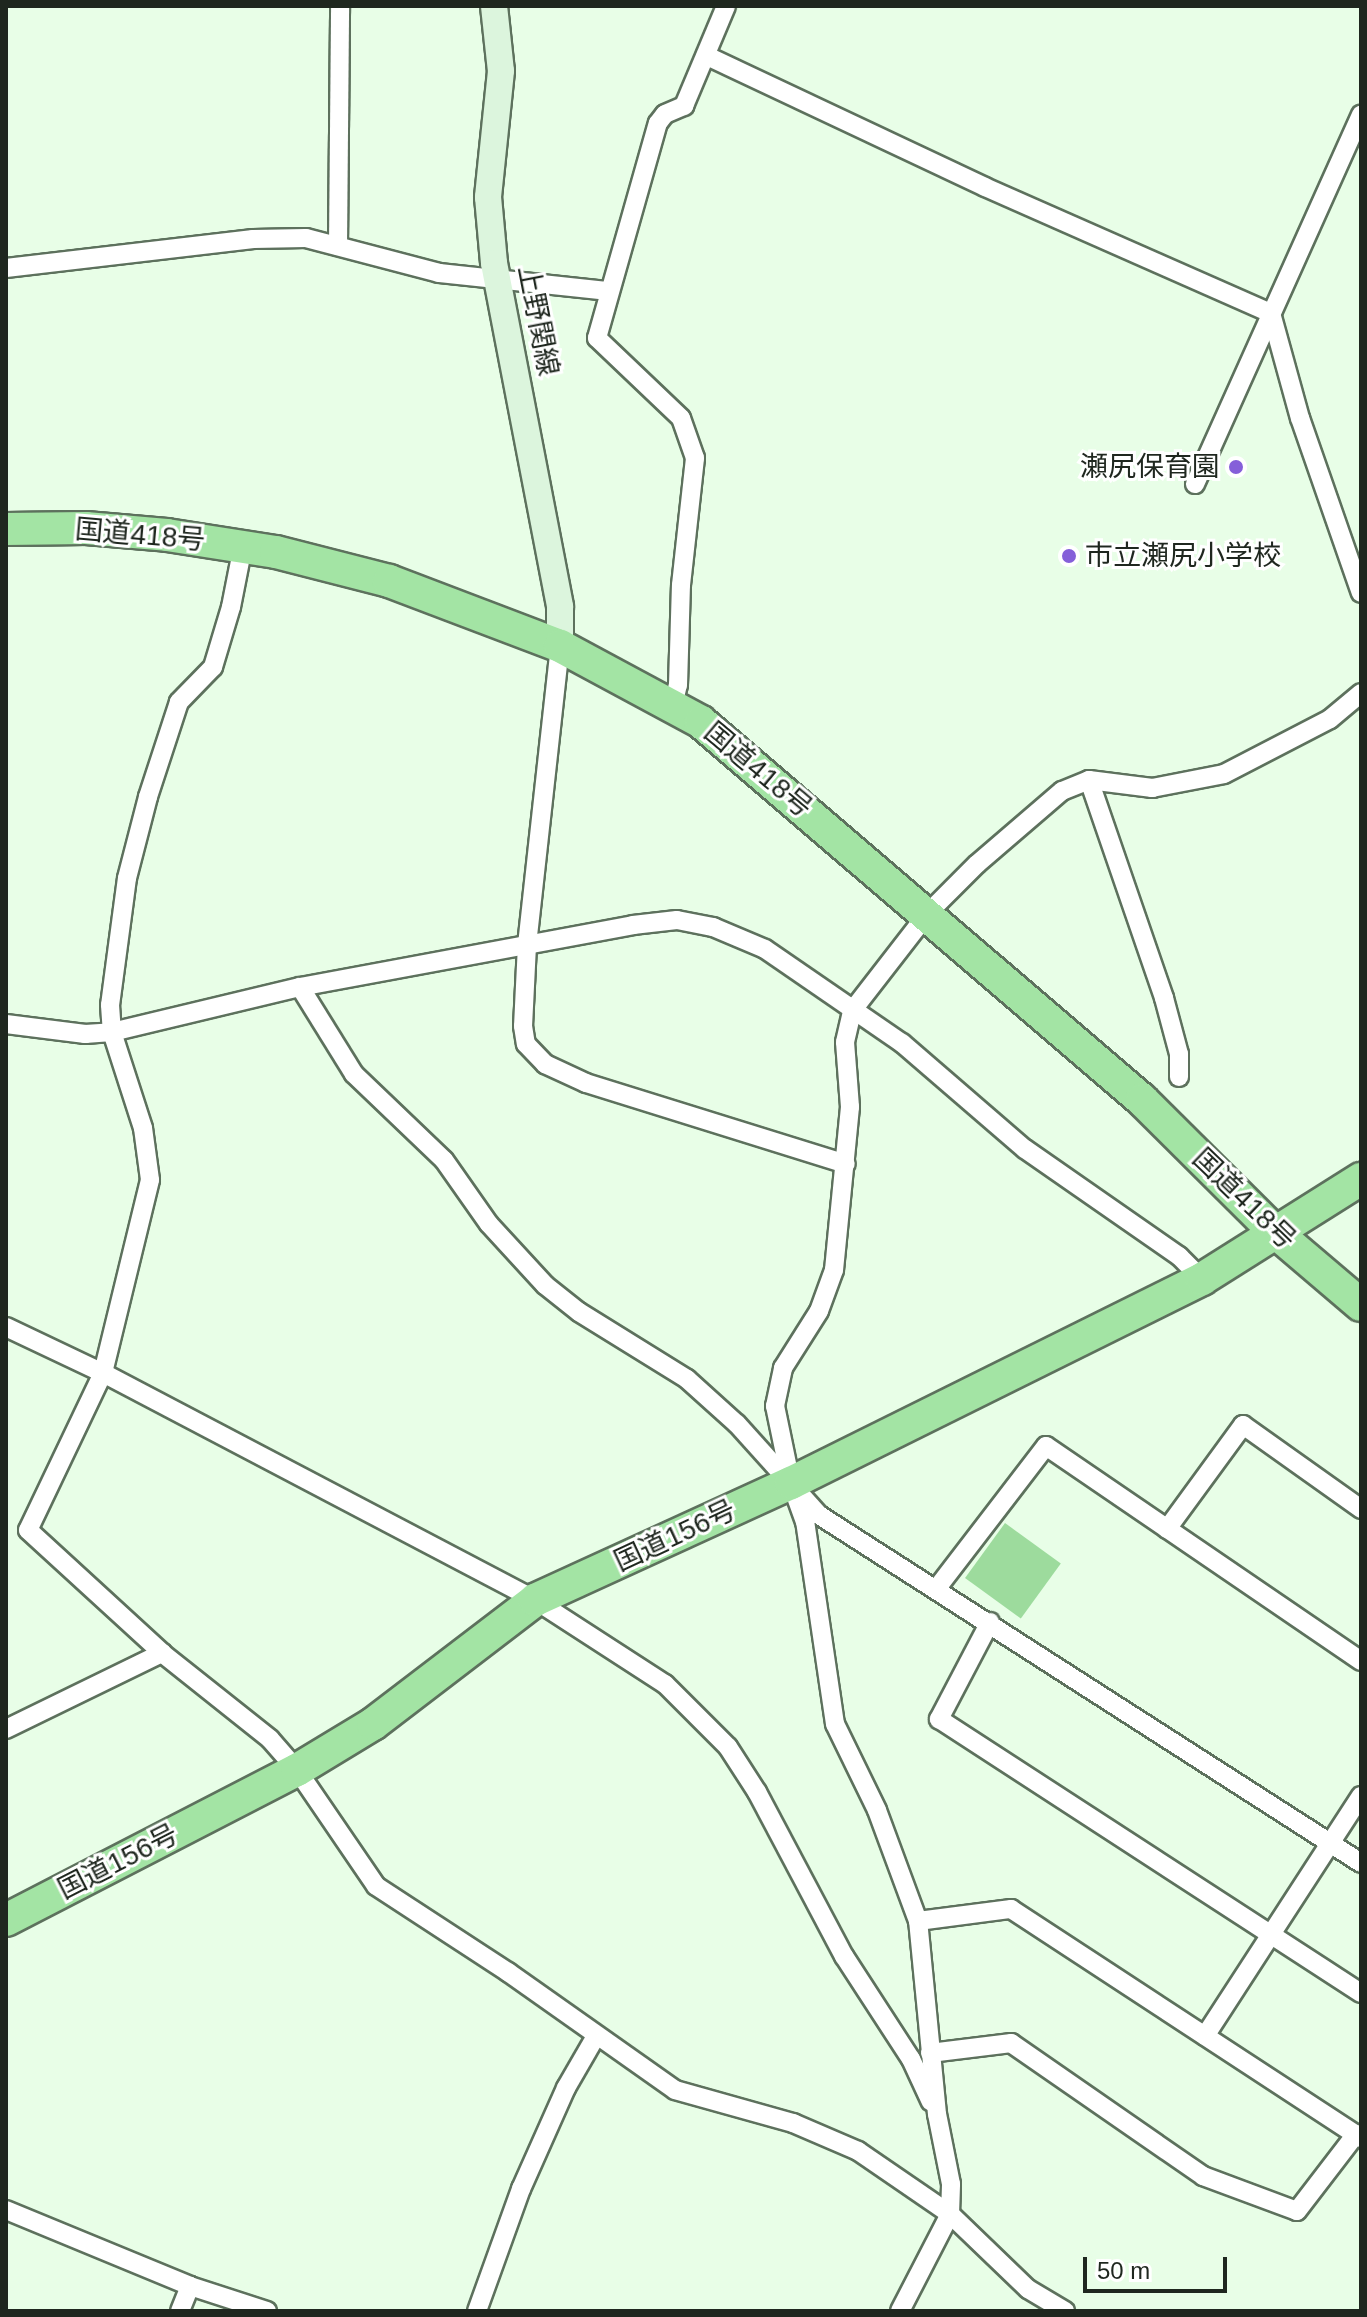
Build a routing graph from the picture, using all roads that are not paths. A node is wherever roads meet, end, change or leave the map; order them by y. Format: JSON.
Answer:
{"nodes":[{"id":1,"x":340,"y":6,"type":"edge"},
{"id":2,"x":494,"y":6,"type":"edge"},
{"id":3,"x":726,"y":6,"type":"edge"},
{"id":4,"x":707,"y":56,"type":"junction"},
{"id":5,"x":1361,"y":115,"type":"edge"},
{"id":6,"x":338,"y":246,"type":"junction"},
{"id":7,"x":6,"y":268,"type":"edge"},
{"id":8,"x":497,"y":280,"type":"junction"},
{"id":9,"x":607,"y":291,"type":"junction"},
{"id":10,"x":1271,"y":313,"type":"junction"},
{"id":11,"x":1195,"y":484,"type":"dead end"},
{"id":12,"x":6,"y":529,"type":"edge"},
{"id":13,"x":243,"y":546,"type":"junction"},
{"id":14,"x":1357,"y":565,"type":"edge"},
{"id":15,"x":1361,"y":593,"type":"edge"},
{"id":16,"x":560,"y":646,"type":"junction"},
{"id":17,"x":1361,"y":693,"type":"edge"},
{"id":18,"x":673,"y":706,"type":"junction"},
{"id":19,"x":1089,"y":780,"type":"junction"},
{"id":20,"x":928,"y":913,"type":"junction"},
{"id":21,"x":527,"y":945,"type":"junction"},
{"id":22,"x":300,"y":987,"type":"junction"},
{"id":23,"x":852,"y":1011,"type":"junction"},
{"id":24,"x":6,"y":1024,"type":"edge"},
{"id":25,"x":112,"y":1032,"type":"junction"},
{"id":26,"x":1179,"y":1077,"type":"dead end"},
{"id":27,"x":846,"y":1164,"type":"junction"},
{"id":28,"x":1361,"y":1179,"type":"edge"},
{"id":29,"x":1274,"y":1231,"type":"junction"},
{"id":30,"x":1202,"y":1279,"type":"junction"},
{"id":31,"x":1361,"y":1305,"type":"edge"},
{"id":32,"x":6,"y":1327,"type":"edge"},
{"id":33,"x":103,"y":1373,"type":"junction"},
{"id":34,"x":791,"y":1483,"type":"junction"},
{"id":35,"x":1359,"y":1503,"type":"edge"},
{"id":36,"x":1167,"y":1529,"type":"junction"},
{"id":37,"x":937,"y":1588,"type":"junction"},
{"id":38,"x":535,"y":1600,"type":"junction"},
{"id":39,"x":990,"y":1622,"type":"junction"},
{"id":40,"x":162,"y":1653,"type":"junction"},
{"id":41,"x":1361,"y":1661,"type":"edge"},
{"id":42,"x":6,"y":1729,"type":"edge"},
{"id":43,"x":297,"y":1770,"type":"junction"},
{"id":44,"x":1361,"y":1796,"type":"edge"},
{"id":45,"x":1331,"y":1843,"type":"junction"},
{"id":46,"x":1361,"y":1863,"type":"edge"},
{"id":47,"x":6,"y":1920,"type":"edge"},
{"id":48,"x":918,"y":1921,"type":"junction"},
{"id":49,"x":1271,"y":1935,"type":"junction"},
{"id":50,"x":1361,"y":1993,"type":"edge"},
{"id":51,"x":596,"y":2036,"type":"junction"},
{"id":52,"x":1205,"y":2036,"type":"junction"},
{"id":53,"x":930,"y":2053,"type":"junction"},
{"id":54,"x":937,"y":2114,"type":"junction"},
{"id":55,"x":1358,"y":2136,"type":"edge"},
{"id":56,"x":6,"y":2210,"type":"edge"},
{"id":57,"x":950,"y":2214,"type":"junction"},
{"id":58,"x":190,"y":2286,"type":"junction"},
{"id":59,"x":180,"y":2311,"type":"edge"},
{"id":60,"x":267,"y":2311,"type":"edge"},
{"id":61,"x":477,"y":2311,"type":"edge"},
{"id":62,"x":900,"y":2311,"type":"edge"},
{"id":63,"x":1065,"y":2311,"type":"edge"}],
"edges":[{"from":1,"to":6,"type":"street"},
{"from":2,"to":8,"type":"main road","name":"上野関線"},
{"from":3,"to":4,"type":"street"},
{"from":4,"to":9,"type":"street"},
{"from":4,"to":10,"type":"street"},
{"from":5,"to":10,"type":"street"},
{"from":6,"to":7,"type":"street"},
{"from":6,"to":8,"type":"street"},
{"from":8,"to":9,"type":"street"},
{"from":8,"to":16,"type":"main road","name":"上野関線"},
{"from":9,"to":18,"type":"street"},
{"from":10,"to":11,"type":"street"},
{"from":10,"to":14,"type":"street"},
{"from":12,"to":13,"type":"highway","name":"国道418号"},
{"from":13,"to":16,"type":"highway","name":"国道418号"},
{"from":13,"to":25,"type":"street"},
{"from":14,"to":15,"type":"street"},
{"from":16,"to":18,"type":"highway","name":"国道418号"},
{"from":16,"to":21,"type":"street"},
{"from":17,"to":19,"type":"street"},
{"from":18,"to":20,"type":"highway","name":"国道418号"},
{"from":19,"to":20,"type":"street"},
{"from":19,"to":26,"type":"street"},
{"from":20,"to":23,"type":"street"},
{"from":20,"to":29,"type":"highway","name":"国道418号"},
{"from":21,"to":22,"type":"street"},
{"from":21,"to":23,"type":"street"},
{"from":21,"to":27,"type":"street"},
{"from":22,"to":25,"type":"street"},
{"from":22,"to":34,"type":"street"},
{"from":23,"to":27,"type":"street"},
{"from":23,"to":30,"type":"street"},
{"from":24,"to":25,"type":"street"},
{"from":25,"to":33,"type":"street"},
{"from":27,"to":34,"type":"street"},
{"from":28,"to":29,"type":"highway","name":"国道156号"},
{"from":29,"to":30,"type":"highway","name":"国道156号"},
{"from":29,"to":31,"type":"highway","name":"国道418号"},
{"from":30,"to":34,"type":"highway","name":"国道156号"},
{"from":32,"to":33,"type":"street"},
{"from":33,"to":38,"type":"street"},
{"from":33,"to":40,"type":"street"},
{"from":34,"to":37,"type":"street"},
{"from":34,"to":38,"type":"highway","name":"国道156号"},
{"from":34,"to":48,"type":"street"},
{"from":35,"to":36,"type":"street"},
{"from":36,"to":37,"type":"street"},
{"from":36,"to":41,"type":"street"},
{"from":37,"to":39,"type":"street"},
{"from":38,"to":43,"type":"highway","name":"国道156号"},
{"from":38,"to":54,"type":"street"},
{"from":39,"to":45,"type":"street"},
{"from":39,"to":49,"type":"street"},
{"from":40,"to":42,"type":"street"},
{"from":40,"to":43,"type":"street"},
{"from":43,"to":47,"type":"highway","name":"国道156号"},
{"from":43,"to":51,"type":"street"},
{"from":44,"to":45,"type":"street"},
{"from":45,"to":46,"type":"street"},
{"from":45,"to":49,"type":"street"},
{"from":48,"to":52,"type":"street"},
{"from":48,"to":53,"type":"street"},
{"from":49,"to":50,"type":"street"},
{"from":49,"to":52,"type":"street"},
{"from":51,"to":57,"type":"street"},
{"from":51,"to":61,"type":"street"},
{"from":52,"to":55,"type":"street"},
{"from":53,"to":54,"type":"street"},
{"from":53,"to":55,"type":"street"},
{"from":54,"to":57,"type":"street"},
{"from":56,"to":58,"type":"street"},
{"from":57,"to":62,"type":"street"},
{"from":57,"to":63,"type":"street"},
{"from":58,"to":59,"type":"street"},
{"from":58,"to":60,"type":"street"}]}
